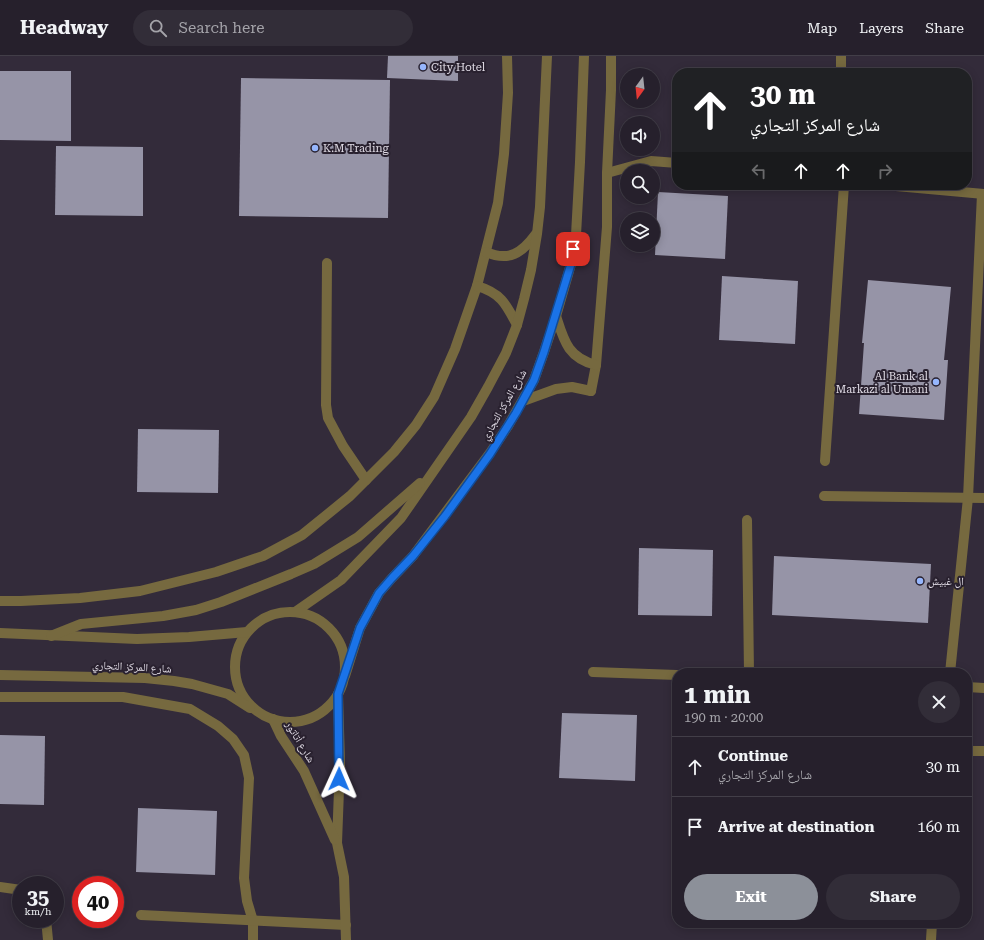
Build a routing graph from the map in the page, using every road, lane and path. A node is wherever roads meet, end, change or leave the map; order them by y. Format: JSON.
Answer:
{"nodes":[{"id":1,"x":507,"y":56,"type":"edge"},
{"id":2,"x":547,"y":56,"type":"edge"},
{"id":3,"x":584,"y":56,"type":"edge"},
{"id":4,"x":611,"y":56,"type":"edge"},
{"id":5,"x":841,"y":56,"type":"edge"},
{"id":6,"x":841,"y":68,"type":"edge"},
{"id":7,"x":672,"y":163,"type":"edge"},
{"id":8,"x":607,"y":173,"type":"junction"},
{"id":9,"x":844,"y":190,"type":"edge"},
{"id":10,"x":939,"y":190,"type":"edge"},
{"id":11,"x":983,"y":194,"type":"edge"},
{"id":12,"x":537,"y":234,"type":"junction"},
{"id":13,"x":486,"y":252,"type":"junction"},
{"id":14,"x":327,"y":263,"type":"dead end"},
{"id":15,"x":477,"y":286,"type":"junction"},
{"id":16,"x":556,"y":316,"type":"junction"},
{"id":17,"x":517,"y":325,"type":"junction"},
{"id":18,"x":596,"y":365,"type":"junction"},
{"id":19,"x":523,"y":401,"type":"junction"},
{"id":20,"x":826,"y":461,"type":"dead end"},
{"id":21,"x":429,"y":476,"type":"junction"},
{"id":22,"x":366,"y":480,"type":"junction"},
{"id":23,"x":824,"y":496,"type":"dead end"},
{"id":24,"x":968,"y":498,"type":"junction"},
{"id":25,"x":984,"y":498,"type":"edge"},
{"id":26,"x":747,"y":520,"type":"dead end"},
{"id":27,"x":0,"y":601,"type":"edge"},
{"id":28,"x":295,"y":612,"type":"junction"},
{"id":29,"x":247,"y":632,"type":"junction"},
{"id":30,"x":0,"y":633,"type":"edge"},
{"id":31,"x":51,"y":636,"type":"junction"},
{"id":32,"x":749,"y":668,"type":"edge"},
{"id":33,"x":951,"y":668,"type":"edge"},
{"id":34,"x":594,"y":672,"type":"dead end"},
{"id":35,"x":0,"y":675,"type":"edge"},
{"id":36,"x":344,"y":676,"type":"junction"},
{"id":37,"x":672,"y":676,"type":"edge"},
{"id":38,"x":972,"y":687,"type":"edge"},
{"id":39,"x":984,"y":688,"type":"edge"},
{"id":40,"x":338,"y":694,"type":"junction"},
{"id":41,"x":0,"y":697,"type":"edge"},
{"id":42,"x":257,"y":711,"type":"junction"},
{"id":43,"x":273,"y":719,"type":"junction"},
{"id":44,"x":972,"y":751,"type":"edge"},
{"id":45,"x":984,"y":751,"type":"edge"},
{"id":46,"x":336,"y":842,"type":"junction"},
{"id":47,"x":0,"y":887,"type":"edge"},
{"id":48,"x":12,"y":889,"type":"edge"},
{"id":49,"x":141,"y":915,"type":"dead end"},
{"id":50,"x":253,"y":922,"type":"junction"},
{"id":51,"x":346,"y":925,"type":"junction"},
{"id":52,"x":47,"y":928,"type":"edge"},
{"id":53,"x":932,"y":928,"type":"edge"},
{"id":54,"x":48,"y":940,"type":"edge"},
{"id":55,"x":253,"y":940,"type":"edge"},
{"id":56,"x":346,"y":940,"type":"edge"},
{"id":57,"x":931,"y":940,"type":"edge"}],
"edges":[{"from":1,"to":13,"type":"street"},
{"from":2,"to":12,"type":"street","name":"شارع المركز التجاري"},
{"from":3,"to":16,"type":"street","name":"شارع المركز التجاري"},
{"from":4,"to":8,"type":"street"},
{"from":5,"to":6,"type":"street"},
{"from":7,"to":8,"type":"street"},
{"from":8,"to":18,"type":"street"},
{"from":9,"to":20,"type":"street"},
{"from":10,"to":11,"type":"street"},
{"from":11,"to":24,"type":"street"},
{"from":12,"to":13,"type":"street"},
{"from":12,"to":17,"type":"street","name":"شارع المركز التجاري"},
{"from":13,"to":15,"type":"street"},
{"from":14,"to":22,"type":"street"},
{"from":15,"to":17,"type":"street"},
{"from":15,"to":22,"type":"street"},
{"from":16,"to":18,"type":"street"},
{"from":16,"to":19,"type":"street","name":"شارع المركز التجاري"},
{"from":17,"to":21,"type":"street","name":"شارع المركز التجاري"},
{"from":18,"to":19,"type":"street"},
{"from":19,"to":36,"type":"street","name":"شارع المركز التجاري"},
{"from":21,"to":28,"type":"street","name":"شارع المركز التجاري"},
{"from":21,"to":31,"type":"street"},
{"from":22,"to":27,"type":"street"},
{"from":23,"to":24,"type":"street"},
{"from":24,"to":25,"type":"street"},
{"from":24,"to":33,"type":"street"},
{"from":26,"to":32,"type":"street"},
{"from":28,"to":29,"type":"street"},
{"from":28,"to":36,"type":"street"},
{"from":29,"to":31,"type":"street"},
{"from":29,"to":42,"type":"street"},
{"from":30,"to":31,"type":"street"},
{"from":34,"to":37,"type":"street"},
{"from":35,"to":42,"type":"street","name":"شارع المركز التجاري"},
{"from":36,"to":40,"type":"street"},
{"from":38,"to":39,"type":"street"},
{"from":40,"to":43,"type":"street"},
{"from":40,"to":46,"type":"street","name":"شارع أتاتور"},
{"from":41,"to":50,"type":"street"},
{"from":42,"to":43,"type":"street"},
{"from":43,"to":46,"type":"street","name":"شارع أتاتور"},
{"from":44,"to":45,"type":"street"},
{"from":46,"to":51,"type":"street","name":"شارع أتاتور"},
{"from":47,"to":48,"type":"street"},
{"from":49,"to":50,"type":"street"},
{"from":50,"to":51,"type":"street"},
{"from":50,"to":55,"type":"street"},
{"from":51,"to":56,"type":"street","name":"شارع أتاتور"},
{"from":52,"to":54,"type":"street"},
{"from":53,"to":57,"type":"street"}]}
